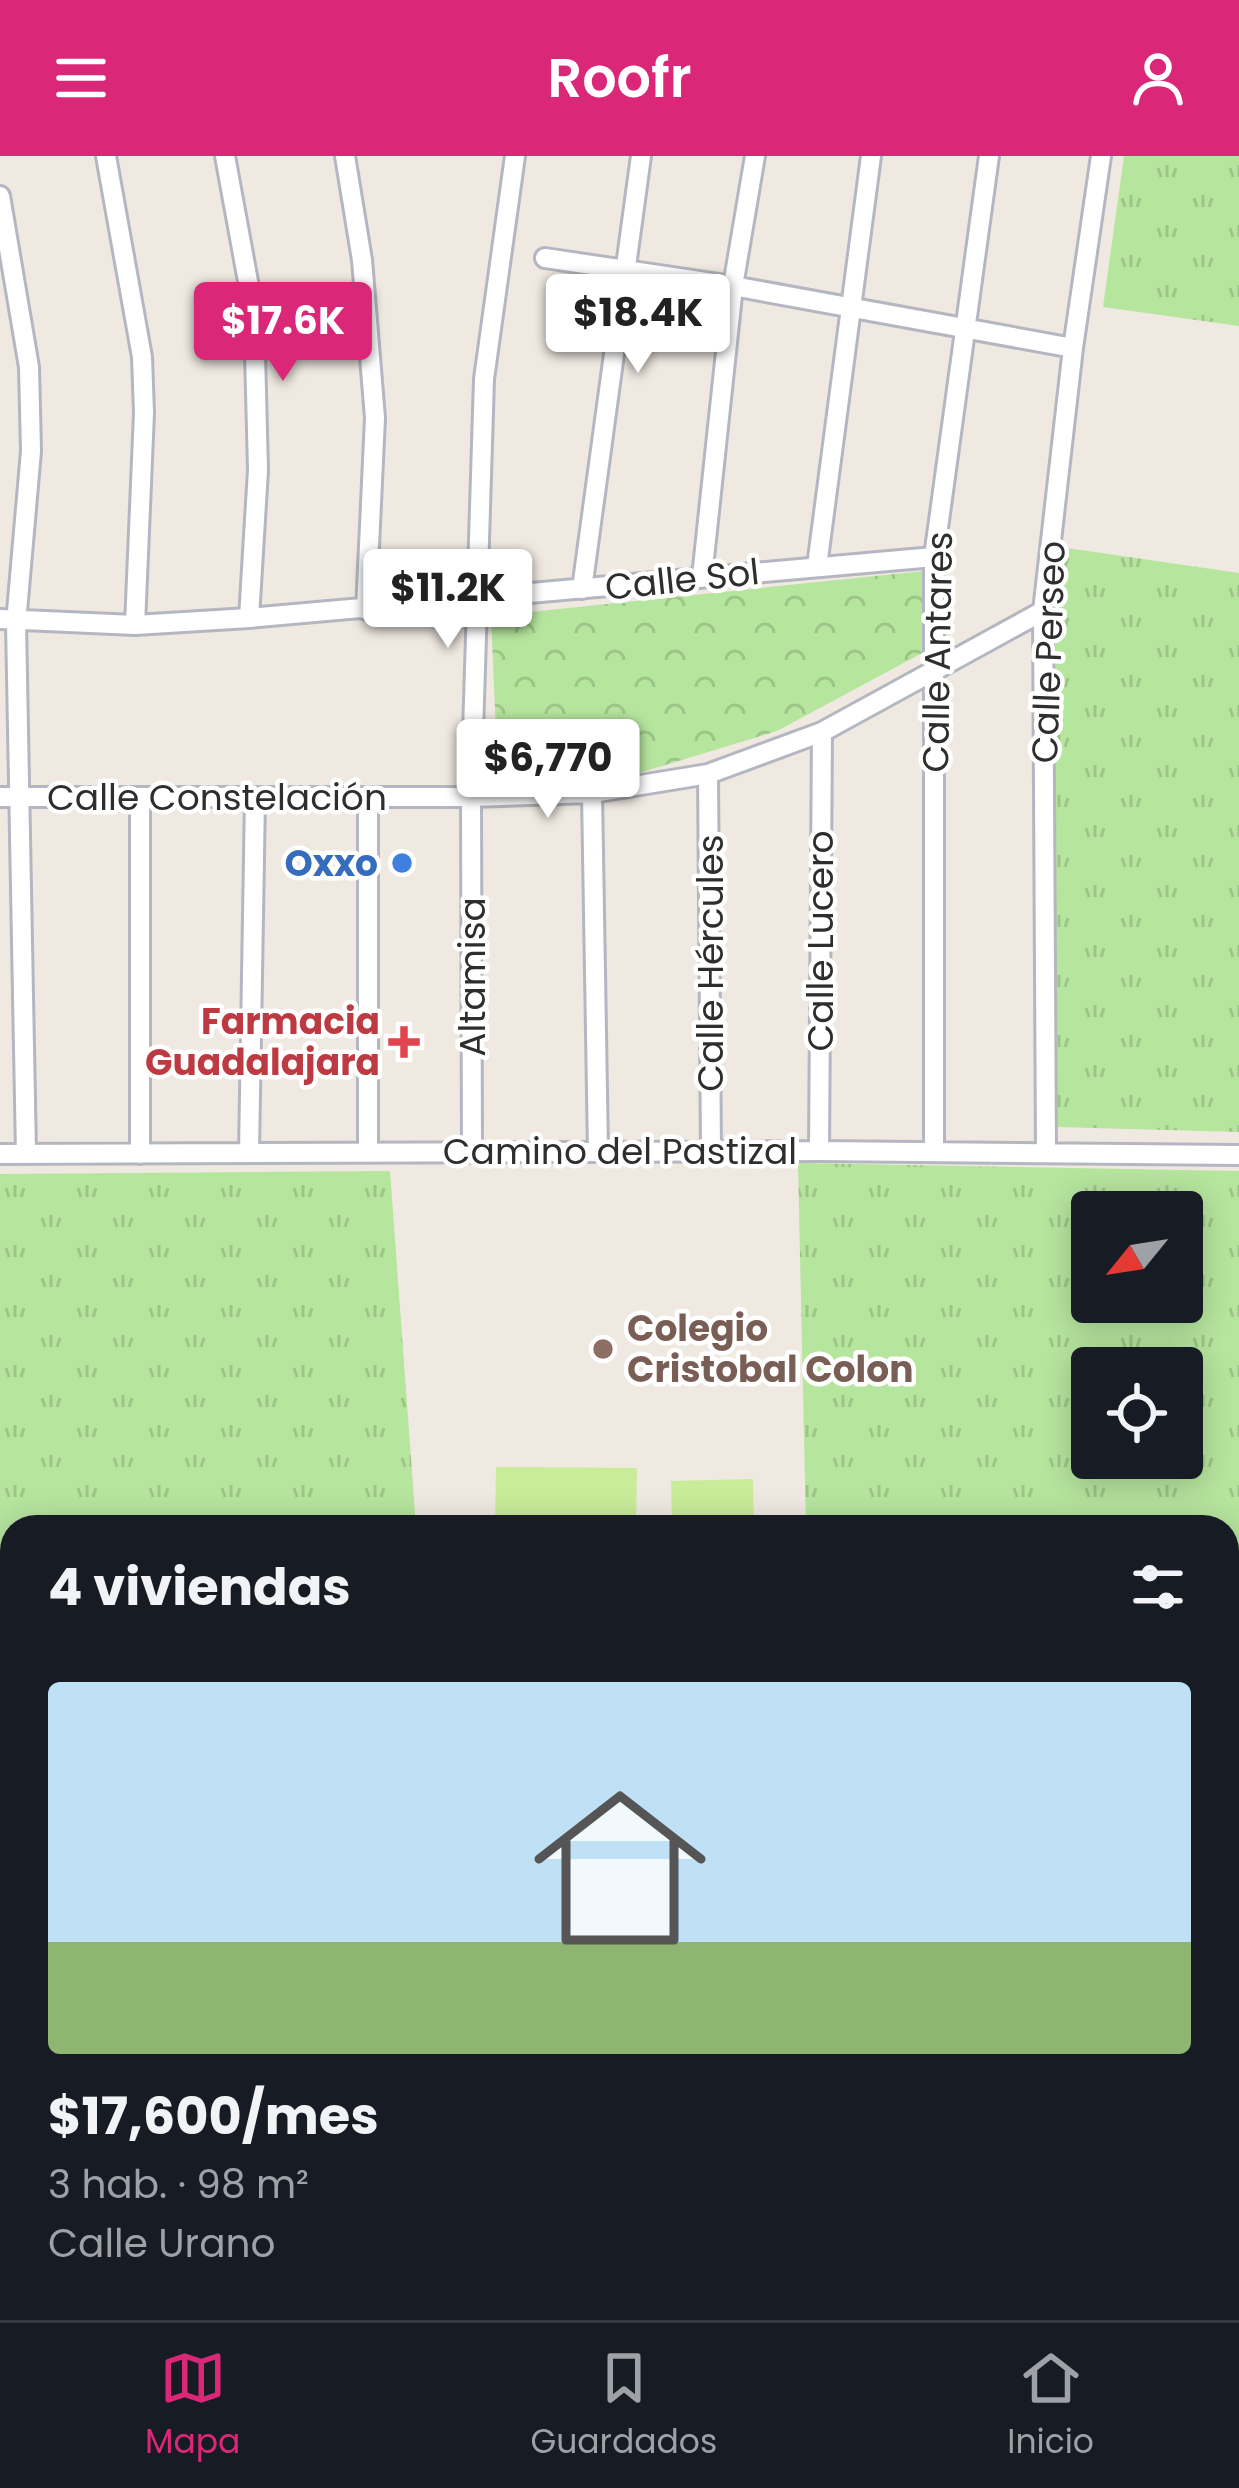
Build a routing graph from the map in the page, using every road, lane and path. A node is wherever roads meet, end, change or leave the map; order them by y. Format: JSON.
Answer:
{"nodes":[{"id":1,"x":106,"y":156,"type":"edge"},
{"id":2,"x":225,"y":156,"type":"edge"},
{"id":3,"x":344,"y":156,"type":"edge"},
{"id":4,"x":514,"y":156,"type":"edge"},
{"id":5,"x":641,"y":156,"type":"edge"},
{"id":6,"x":755,"y":156,"type":"edge"},
{"id":7,"x":871,"y":156,"type":"edge"},
{"id":8,"x":989,"y":156,"type":"edge"},
{"id":9,"x":1101,"y":156,"type":"edge"},
{"id":10,"x":0,"y":196,"type":"edge"},
{"id":11,"x":545,"y":258,"type":"dead end"},
{"id":12,"x":625,"y":270,"type":"junction"},
{"id":13,"x":734,"y":286,"type":"junction"},
{"id":14,"x":849,"y":307,"type":"junction"},
{"id":15,"x":964,"y":331,"type":"junction"},
{"id":16,"x":1073,"y":348,"type":"junction"},
{"id":17,"x":934,"y":557,"type":"junction"},
{"id":18,"x":817,"y":566,"type":"junction"},
{"id":19,"x":701,"y":577,"type":"junction"},
{"id":20,"x":582,"y":589,"type":"junction"},
{"id":21,"x":476,"y":599,"type":"junction"},
{"id":22,"x":366,"y":610,"type":"junction"},
{"id":23,"x":1042,"y":610,"type":"junction"},
{"id":24,"x":249,"y":618,"type":"junction"},
{"id":25,"x":8,"y":621,"type":"edge"},
{"id":26,"x":135,"y":626,"type":"junction"},
{"id":27,"x":935,"y":669,"type":"junction"},
{"id":28,"x":822,"y":732,"type":"junction"},
{"id":29,"x":708,"y":775,"type":"junction"},
{"id":30,"x":592,"y":793,"type":"junction"},
{"id":31,"x":9,"y":797,"type":"edge"},
{"id":32,"x":472,"y":797,"type":"junction"},
{"id":33,"x":140,"y":798,"type":"junction"},
{"id":34,"x":255,"y":798,"type":"junction"},
{"id":35,"x":368,"y":798,"type":"junction"},
{"id":36,"x":819,"y":1150,"type":"junction"},
{"id":37,"x":368,"y":1151,"type":"junction"},
{"id":38,"x":934,"y":1151,"type":"junction"},
{"id":39,"x":1046,"y":1151,"type":"junction"},
{"id":40,"x":472,"y":1152,"type":"junction"},
{"id":41,"x":598,"y":1152,"type":"junction"},
{"id":42,"x":711,"y":1152,"type":"junction"},
{"id":43,"x":248,"y":1153,"type":"junction"},
{"id":44,"x":0,"y":1154,"type":"edge"},
{"id":45,"x":26,"y":1154,"type":"junction"},
{"id":46,"x":140,"y":1154,"type":"junction"},
{"id":47,"x":1239,"y":1155,"type":"edge"}],
"edges":[{"from":1,"to":26,"type":"street"},
{"from":2,"to":24,"type":"street"},
{"from":3,"to":22,"type":"street"},
{"from":4,"to":21,"type":"street","name":"Altamisa"},
{"from":5,"to":12,"type":"street"},
{"from":6,"to":13,"type":"street"},
{"from":7,"to":14,"type":"street"},
{"from":8,"to":15,"type":"street","name":"Calle Antares"},
{"from":9,"to":16,"type":"street","name":"Calle Perseo"},
{"from":10,"to":25,"type":"street"},
{"from":11,"to":12,"type":"street"},
{"from":12,"to":13,"type":"street"},
{"from":12,"to":20,"type":"street"},
{"from":13,"to":14,"type":"street"},
{"from":13,"to":19,"type":"street"},
{"from":14,"to":15,"type":"street"},
{"from":14,"to":18,"type":"street"},
{"from":15,"to":16,"type":"street"},
{"from":15,"to":17,"type":"street","name":"Calle Antares"},
{"from":16,"to":23,"type":"street","name":"Calle Perseo"},
{"from":17,"to":18,"type":"street","name":"Calle Sol"},
{"from":17,"to":27,"type":"street","name":"Calle Antares"},
{"from":18,"to":19,"type":"street","name":"Calle Sol"},
{"from":19,"to":20,"type":"street","name":"Calle Sol"},
{"from":20,"to":21,"type":"street","name":"Calle Sol"},
{"from":21,"to":22,"type":"street","name":"Calle Sol"},
{"from":21,"to":32,"type":"street","name":"Altamisa"},
{"from":22,"to":24,"type":"street","name":"Calle Sol"},
{"from":23,"to":27,"type":"street","name":"Calle Constelación"},
{"from":23,"to":39,"type":"street","name":"Calle Perseo"},
{"from":24,"to":26,"type":"street","name":"Calle Sol"},
{"from":25,"to":26,"type":"street","name":"Calle Sol"},
{"from":25,"to":31,"type":"street"},
{"from":27,"to":28,"type":"street","name":"Calle Constelación"},
{"from":27,"to":38,"type":"street","name":"Calle Antares"},
{"from":28,"to":29,"type":"street","name":"Calle Constelación"},
{"from":28,"to":36,"type":"street","name":"Calle Lucero"},
{"from":29,"to":30,"type":"street","name":"Calle Constelación"},
{"from":29,"to":42,"type":"street","name":"Calle Hércules"},
{"from":30,"to":32,"type":"street","name":"Calle Constelación"},
{"from":30,"to":41,"type":"street"},
{"from":31,"to":33,"type":"street","name":"Calle Constelación"},
{"from":31,"to":45,"type":"street"},
{"from":32,"to":35,"type":"street","name":"Calle Constelación"},
{"from":32,"to":40,"type":"street","name":"Altamisa"},
{"from":33,"to":34,"type":"street","name":"Calle Constelación"},
{"from":33,"to":46,"type":"street"},
{"from":34,"to":35,"type":"street","name":"Calle Constelación"},
{"from":34,"to":43,"type":"street"},
{"from":35,"to":37,"type":"street"},
{"from":36,"to":38,"type":"street","name":"Camino del Pastizal"},
{"from":36,"to":42,"type":"street","name":"Camino del Pastizal"},
{"from":37,"to":40,"type":"street","name":"Camino del Pastizal"},
{"from":37,"to":43,"type":"street","name":"Camino del Pastizal"},
{"from":38,"to":39,"type":"street","name":"Camino del Pastizal"},
{"from":39,"to":47,"type":"street","name":"Camino del Pastizal"},
{"from":40,"to":41,"type":"street","name":"Camino del Pastizal"},
{"from":41,"to":42,"type":"street","name":"Camino del Pastizal"},
{"from":43,"to":46,"type":"street","name":"Camino del Pastizal"},
{"from":44,"to":45,"type":"street","name":"Camino del Pastizal"},
{"from":45,"to":46,"type":"street","name":"Camino del Pastizal"}]}
